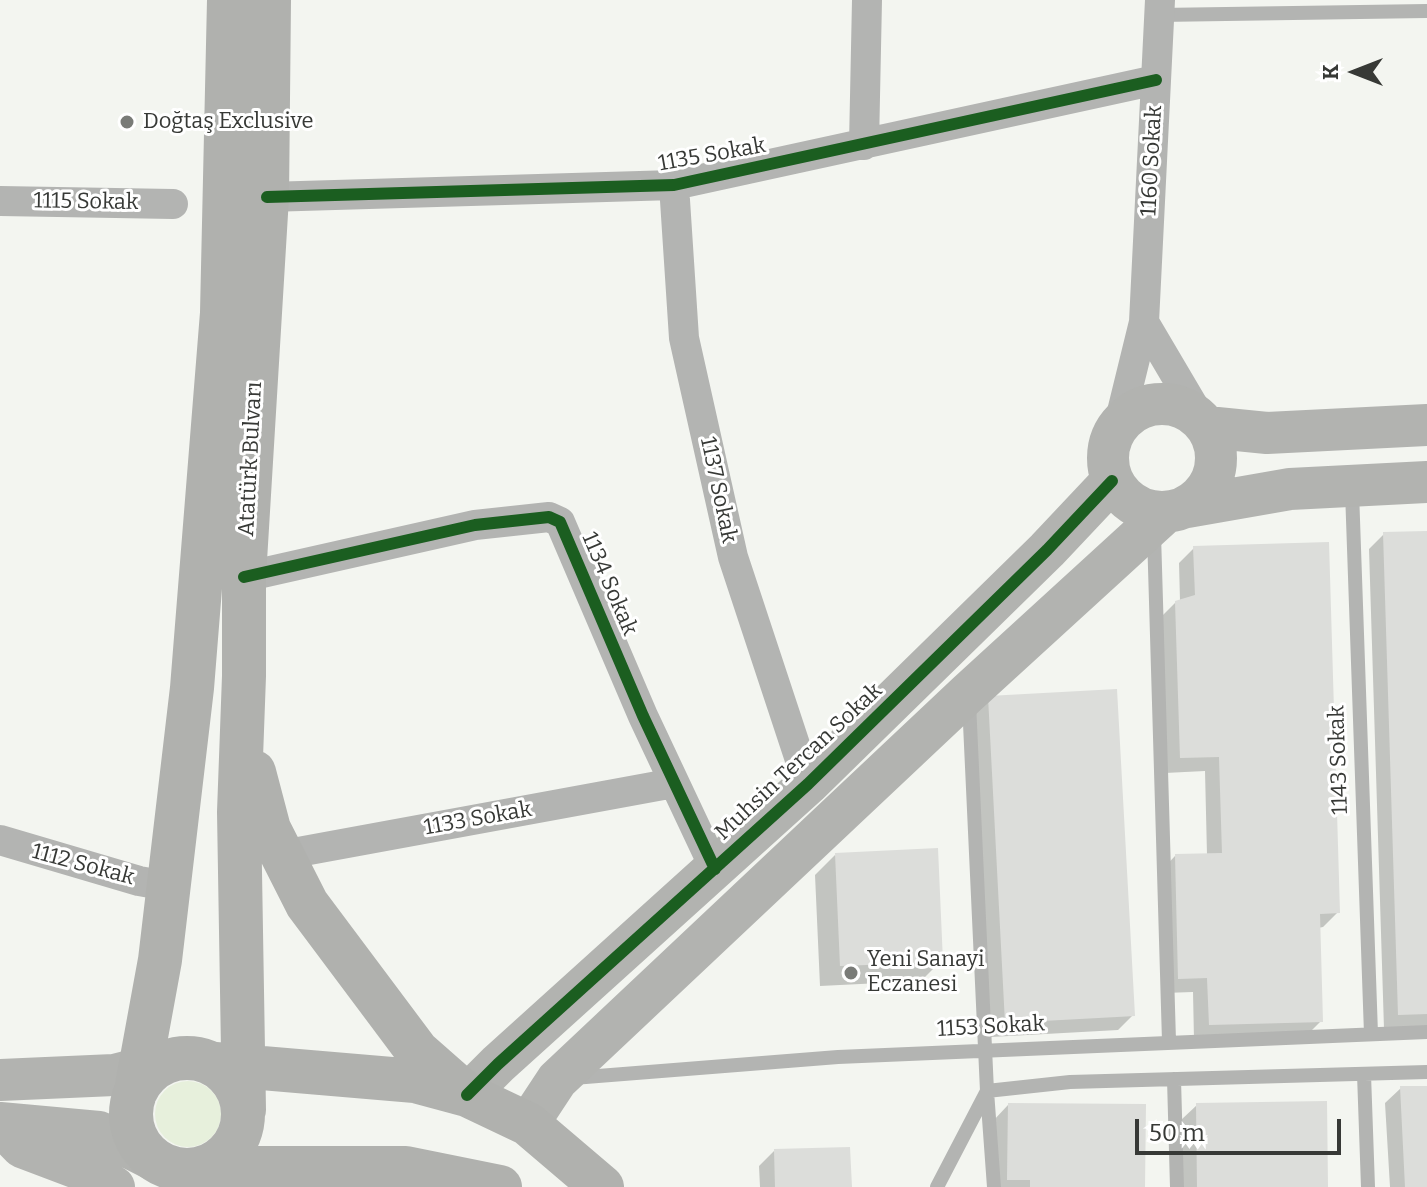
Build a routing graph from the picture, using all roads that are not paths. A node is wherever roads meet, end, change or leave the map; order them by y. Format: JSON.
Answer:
{"nodes":[{"id":1,"x":229,"y":0,"type":"edge"},
{"id":2,"x":269,"y":0,"type":"edge"},
{"id":3,"x":867,"y":0,"type":"edge"},
{"id":4,"x":1159,"y":8,"type":"edge"},
{"id":5,"x":1427,"y":11,"type":"edge"},
{"id":6,"x":1156,"y":80,"type":"junction"},
{"id":7,"x":864,"y":145,"type":"junction"},
{"id":8,"x":674,"y":185,"type":"junction"},
{"id":9,"x":267,"y":197,"type":"junction"},
{"id":10,"x":0,"y":201,"type":"edge"},
{"id":11,"x":173,"y":204,"type":"dead end"},
{"id":12,"x":1144,"y":322,"type":"junction"},
{"id":13,"x":1119,"y":424,"type":"junction"},
{"id":14,"x":1205,"y":425,"type":"junction"},
{"id":15,"x":1427,"y":425,"type":"edge"},
{"id":16,"x":1112,"y":481,"type":"junction"},
{"id":17,"x":1427,"y":482,"type":"edge"},
{"id":18,"x":1351,"y":485,"type":"junction"},
{"id":19,"x":1169,"y":515,"type":"junction"},
{"id":20,"x":244,"y":577,"type":"junction"},
{"id":21,"x":244,"y":676,"type":"junction"},
{"id":22,"x":968,"y":693,"type":"junction"},
{"id":23,"x":674,"y":783,"type":"junction"},
{"id":24,"x":808,"y":784,"type":"junction"},
{"id":25,"x":0,"y":840,"type":"edge"},
{"id":26,"x":282,"y":855,"type":"junction"},
{"id":27,"x":715,"y":869,"type":"junction"},
{"id":28,"x":167,"y":886,"type":"junction"},
{"id":29,"x":1427,"y":1032,"type":"edge"},
{"id":30,"x":1371,"y":1034,"type":"junction"},
{"id":31,"x":1169,"y":1041,"type":"junction"},
{"id":32,"x":986,"y":1049,"type":"junction"},
{"id":33,"x":229,"y":1065,"type":"junction"},
{"id":34,"x":1427,"y":1072,"type":"edge"},
{"id":35,"x":1364,"y":1074,"type":"junction"},
{"id":36,"x":1174,"y":1079,"type":"junction"},
{"id":37,"x":0,"y":1080,"type":"edge"},
{"id":38,"x":557,"y":1080,"type":"junction"},
{"id":39,"x":987,"y":1091,"type":"junction"},
{"id":40,"x":467,"y":1095,"type":"junction"},
{"id":41,"x":0,"y":1124,"type":"edge"},
{"id":42,"x":528,"y":1124,"type":"junction"},
{"id":43,"x":138,"y":1129,"type":"edge"},
{"id":44,"x":232,"y":1152,"type":"edge"},
{"id":45,"x":500,"y":1187,"type":"edge"},
{"id":46,"x":602,"y":1187,"type":"edge"},
{"id":47,"x":937,"y":1187,"type":"edge"},
{"id":48,"x":994,"y":1187,"type":"edge"},
{"id":49,"x":1177,"y":1187,"type":"edge"},
{"id":50,"x":1368,"y":1187,"type":"edge"}],
"edges":[{"from":1,"to":28,"type":"highway","name":"Atatürk Bulvarı"},
{"from":2,"to":9,"type":"highway","name":"Atatürk Bulvarı"},
{"from":3,"to":7,"type":"street"},
{"from":4,"to":5,"type":"lane"},
{"from":4,"to":6,"type":"street","name":"1160 Sokak"},
{"from":6,"to":7,"type":"street","name":"1135 Sokak"},
{"from":6,"to":12,"type":"street","name":"1160 Sokak"},
{"from":7,"to":8,"type":"street","name":"1135 Sokak"},
{"from":8,"to":9,"type":"street","name":"1135 Sokak"},
{"from":8,"to":24,"type":"street","name":"1137 Sokak"},
{"from":9,"to":20,"type":"highway","name":"Atatürk Bulvarı"},
{"from":10,"to":11,"type":"street","name":"1115 Sokak"},
{"from":12,"to":13,"type":"street","name":"1160 Sokak"},
{"from":12,"to":14,"type":"street"},
{"from":13,"to":14,"type":"street"},
{"from":13,"to":16,"type":"street"},
{"from":14,"to":15,"type":"street"},
{"from":14,"to":19,"type":"street"},
{"from":16,"to":19,"type":"street"},
{"from":16,"to":24,"type":"street","name":"Muhsin Tercan Sokak"},
{"from":17,"to":18,"type":"street"},
{"from":18,"to":19,"type":"street"},
{"from":18,"to":30,"type":"lane","name":"1143 Sokak"},
{"from":19,"to":22,"type":"street"},
{"from":19,"to":31,"type":"lane"},
{"from":20,"to":21,"type":"highway","name":"Atatürk Bulvarı"},
{"from":20,"to":23,"type":"street","name":"1134 Sokak"},
{"from":21,"to":26,"type":"highway"},
{"from":21,"to":33,"type":"highway","name":"Atatürk Bulvarı"},
{"from":22,"to":32,"type":"lane"},
{"from":22,"to":38,"type":"street"},
{"from":23,"to":26,"type":"street","name":"1133 Sokak"},
{"from":23,"to":27,"type":"street","name":"1134 Sokak"},
{"from":24,"to":27,"type":"street","name":"Muhsin Tercan Sokak"},
{"from":25,"to":28,"type":"street","name":"1112 Sokak"},
{"from":26,"to":40,"type":"highway"},
{"from":27,"to":40,"type":"street","name":"Muhsin Tercan Sokak"},
{"from":28,"to":43,"type":"highway","name":"Atatürk Bulvarı"},
{"from":29,"to":30,"type":"lane","name":"1153 Sokak"},
{"from":30,"to":31,"type":"lane","name":"1153 Sokak"},
{"from":31,"to":32,"type":"lane","name":"1153 Sokak"},
{"from":32,"to":38,"type":"lane","name":"1153 Sokak"},
{"from":32,"to":39,"type":"lane"},
{"from":33,"to":40,"type":"highway"},
{"from":33,"to":43,"type":"highway"},
{"from":33,"to":44,"type":"highway","name":"Atatürk Bulvarı"},
{"from":34,"to":35,"type":"lane"},
{"from":35,"to":36,"type":"lane"},
{"from":35,"to":50,"type":"lane"},
{"from":36,"to":39,"type":"lane"},
{"from":36,"to":49,"type":"lane"},
{"from":37,"to":43,"type":"street"},
{"from":38,"to":42,"type":"street"},
{"from":39,"to":47,"type":"lane"},
{"from":39,"to":48,"type":"lane"},
{"from":40,"to":42,"type":"highway"},
{"from":41,"to":43,"type":"street"},
{"from":42,"to":46,"type":"highway"},
{"from":43,"to":44,"type":"highway"},
{"from":44,"to":45,"type":"highway"}]}
